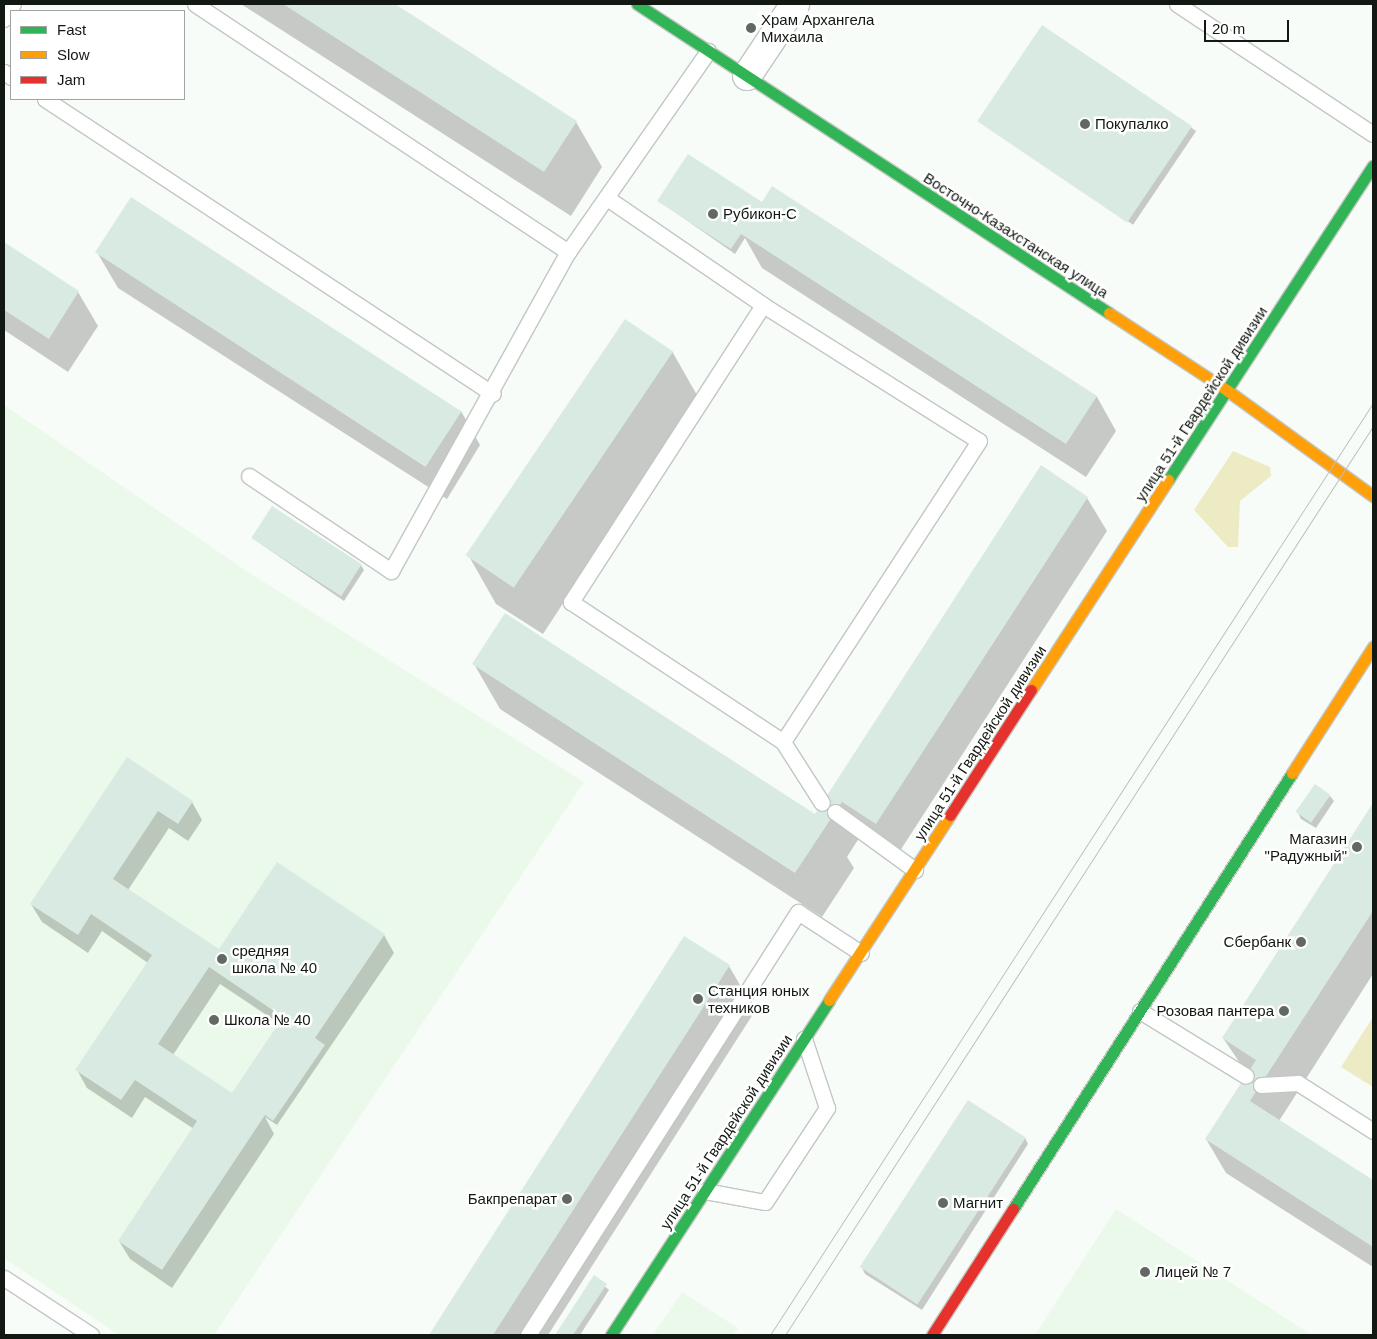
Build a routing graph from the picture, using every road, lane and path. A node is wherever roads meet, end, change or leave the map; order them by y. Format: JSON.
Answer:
{"nodes":[{"id":1,"x":13,"y":4,"type":"edge"},
{"id":2,"x":195,"y":4,"type":"edge"},
{"id":3,"x":637,"y":4,"type":"edge"},
{"id":4,"x":795,"y":4,"type":"edge"},
{"id":5,"x":1177,"y":4,"type":"edge"},
{"id":6,"x":4,"y":18,"type":"edge"},
{"id":7,"x":708,"y":51,"type":"junction"},
{"id":8,"x":747,"y":76,"type":"junction"},
{"id":9,"x":47,"y":100,"type":"edge"},
{"id":10,"x":1373,"y":134,"type":"edge"},
{"id":11,"x":1373,"y":166,"type":"edge"},
{"id":12,"x":607,"y":198,"type":"junction"},
{"id":13,"x":568,"y":252,"type":"junction"},
{"id":14,"x":763,"y":305,"type":"junction"},
{"id":15,"x":1228,"y":390,"type":"junction"},
{"id":16,"x":493,"y":394,"type":"junction"},
{"id":17,"x":249,"y":476,"type":"dead end"},
{"id":18,"x":1373,"y":496,"type":"edge"},
{"id":19,"x":1373,"y":647,"type":"edge"},
{"id":20,"x":783,"y":742,"type":"junction"},
{"id":21,"x":915,"y":870,"type":"junction"},
{"id":22,"x":861,"y":953,"type":"junction"},
{"id":23,"x":1140,"y":1011,"type":"junction"},
{"id":24,"x":804,"y":1039,"type":"junction"},
{"id":25,"x":1246,"y":1076,"type":"dead end"},
{"id":26,"x":1261,"y":1085,"type":"dead end"},
{"id":27,"x":1373,"y":1131,"type":"edge"},
{"id":28,"x":705,"y":1191,"type":"junction"},
{"id":29,"x":4,"y":1278,"type":"edge"},
{"id":30,"x":91,"y":1335,"type":"edge"},
{"id":31,"x":528,"y":1335,"type":"edge"},
{"id":32,"x":611,"y":1335,"type":"edge"},
{"id":33,"x":932,"y":1335,"type":"edge"}],
"edges":[{"from":1,"to":6,"type":"lane"},
{"from":2,"to":13,"type":"lane"},
{"from":3,"to":7,"type":"main road","name":"Восточно-Казахстанская улица"},
{"from":4,"to":8,"type":"street"},
{"from":5,"to":10,"type":"lane"},
{"from":7,"to":8,"type":"main road","name":"Восточно-Казахстанская улица"},
{"from":7,"to":12,"type":"lane"},
{"from":8,"to":15,"type":"main road","name":"Восточно-Казахстанская улица"},
{"from":9,"to":16,"type":"lane"},
{"from":11,"to":15,"type":"main road","name":"улица 51-й Гвардейской дивизии"},
{"from":12,"to":13,"type":"lane"},
{"from":12,"to":14,"type":"lane"},
{"from":13,"to":16,"type":"lane"},
{"from":14,"to":20,"type":"lane"},
{"from":14,"to":20,"type":"lane"},
{"from":15,"to":18,"type":"main road","name":"Восточно-Казахстанская улица"},
{"from":15,"to":21,"type":"main road","name":"улица 51-й Гвардейской дивизии"},
{"from":16,"to":17,"type":"lane"},
{"from":19,"to":23,"type":"main road"},
{"from":20,"to":21,"type":"lane"},
{"from":21,"to":22,"type":"main road","name":"улица 51-й Гвардейской дивизии"},
{"from":22,"to":24,"type":"main road","name":"улица 51-й Гвардейской дивизии"},
{"from":22,"to":31,"type":"lane"},
{"from":23,"to":25,"type":"lane"},
{"from":23,"to":33,"type":"main road"},
{"from":24,"to":28,"type":"main road","name":"улица 51-й Гвардейской дивизии"},
{"from":24,"to":28,"type":"lane"},
{"from":26,"to":27,"type":"lane"},
{"from":28,"to":32,"type":"main road","name":"улица 51-й Гвардейской дивизии"},
{"from":29,"to":30,"type":"lane"}]}
